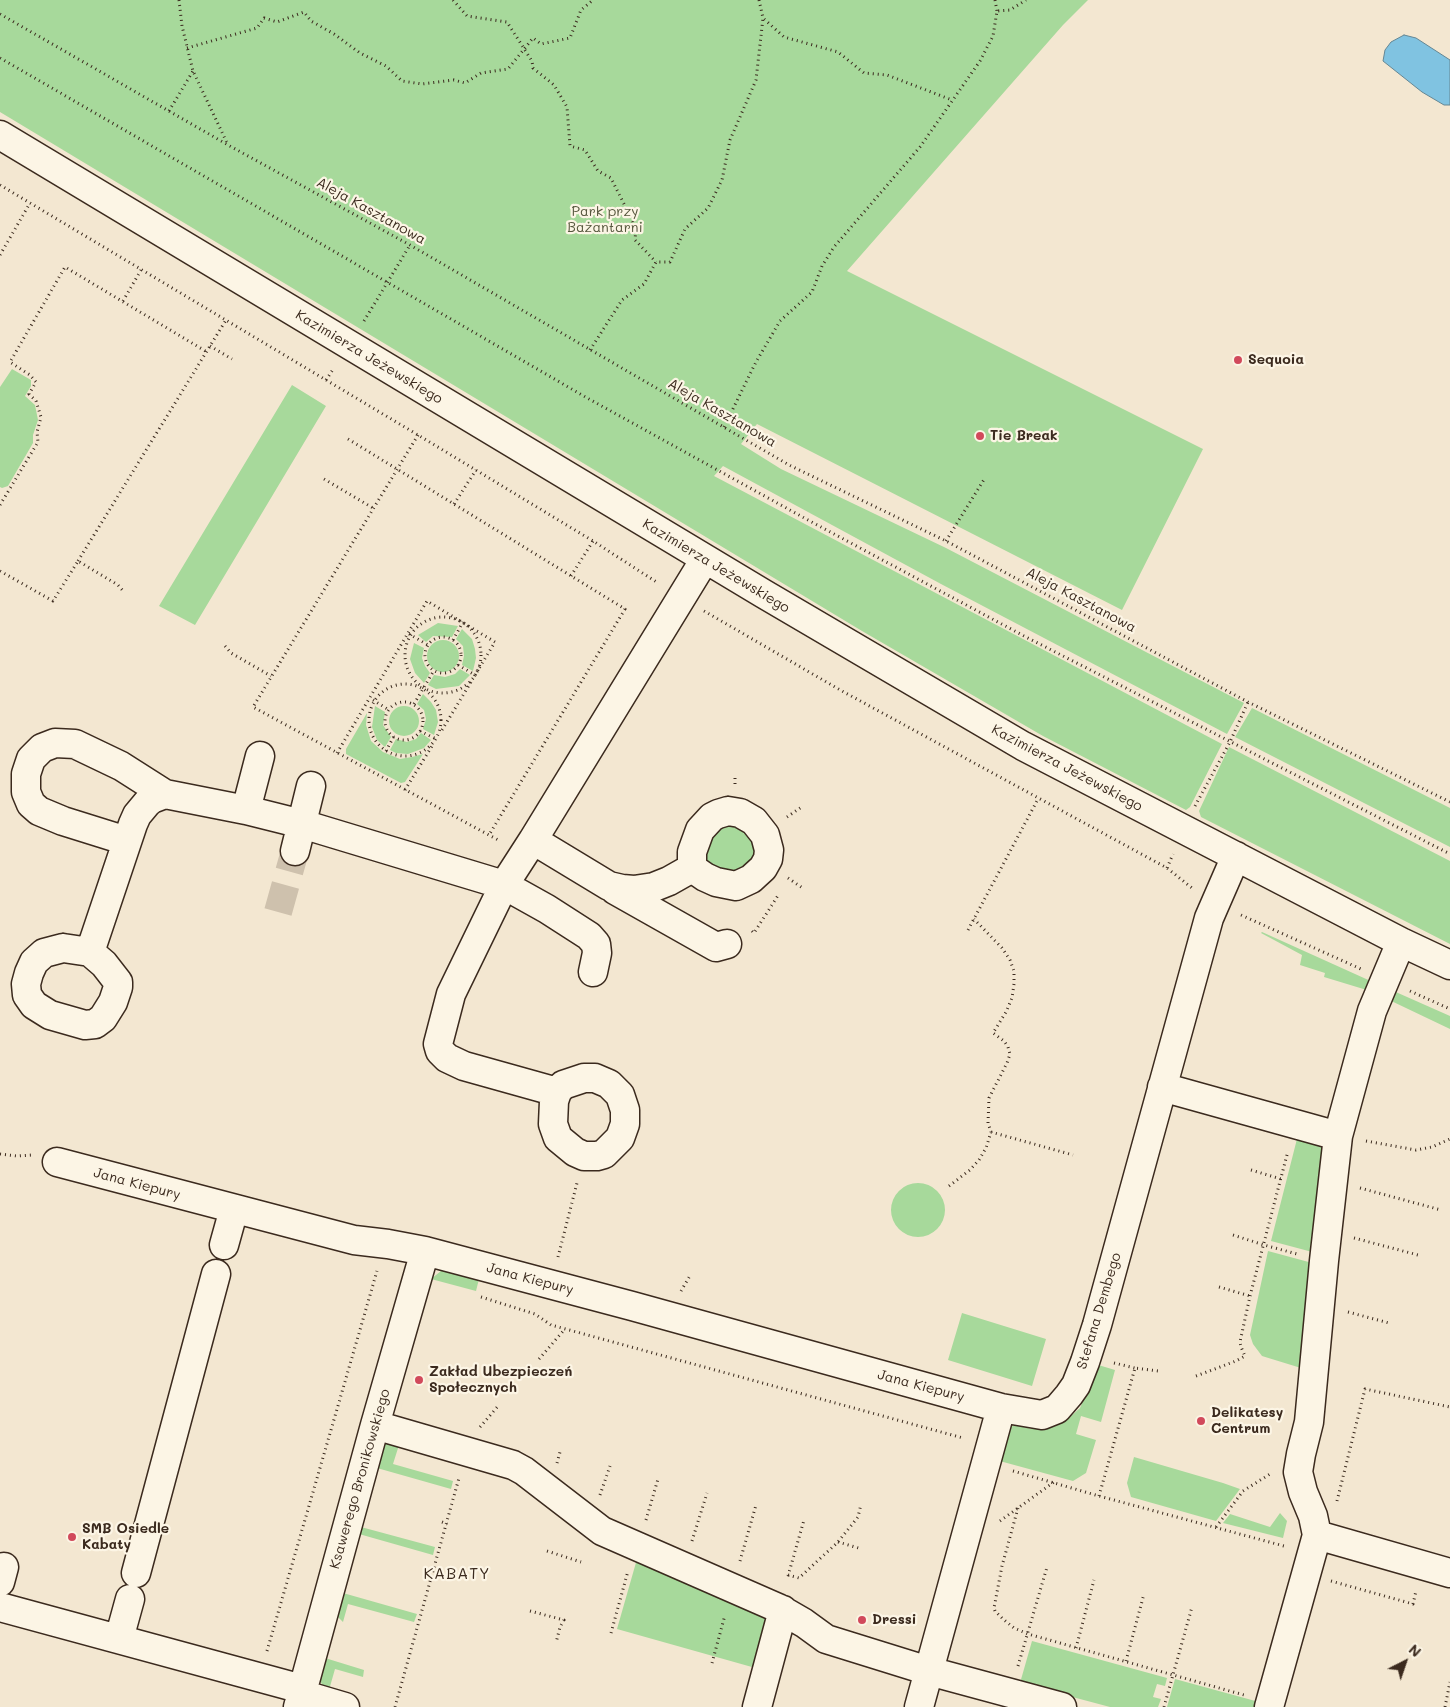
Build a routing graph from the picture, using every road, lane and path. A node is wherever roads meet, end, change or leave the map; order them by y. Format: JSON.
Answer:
{"nodes":[{"id":1,"x":179,"y":0,"type":"edge"},
{"id":2,"x":453,"y":0,"type":"edge"},
{"id":3,"x":593,"y":0,"type":"edge"},
{"id":4,"x":759,"y":0,"type":"edge"},
{"id":5,"x":994,"y":0,"type":"edge"},
{"id":6,"x":1026,"y":0,"type":"edge"},
{"id":7,"x":997,"y":10,"type":"junction"},
{"id":8,"x":0,"y":14,"type":"edge"},
{"id":9,"x":763,"y":18,"type":"junction"},
{"id":10,"x":187,"y":48,"type":"junction"},
{"id":11,"x":524,"y":49,"type":"junction"},
{"id":12,"x":0,"y":58,"type":"edge"},
{"id":13,"x":193,"y":71,"type":"junction"},
{"id":14,"x":952,"y":100,"type":"junction"},
{"id":15,"x":170,"y":110,"type":"junction"},
{"id":16,"x":0,"y":135,"type":"edge"},
{"id":17,"x":228,"y":145,"type":"junction"},
{"id":18,"x":0,"y":185,"type":"edge"},
{"id":19,"x":30,"y":203,"type":"junction"},
{"id":20,"x":410,"y":245,"type":"junction"},
{"id":21,"x":0,"y":255,"type":"edge"},
{"id":22,"x":656,"y":262,"type":"junction"},
{"id":23,"x":141,"y":270,"type":"junction"},
{"id":24,"x":388,"y":282,"type":"junction"},
{"id":25,"x":123,"y":301,"type":"junction"},
{"id":26,"x":226,"y":320,"type":"junction"},
{"id":27,"x":349,"y":345,"type":"junction"},
{"id":28,"x":210,"y":346,"type":"junction"},
{"id":29,"x":590,"y":350,"type":"junction"},
{"id":30,"x":207,"y":352,"type":"junction"},
{"id":31,"x":232,"y":359,"type":"dead end"},
{"id":32,"x":326,"y":380,"type":"junction"},
{"id":33,"x":724,"y":427,"type":"junction"},
{"id":34,"x":418,"y":435,"type":"junction"},
{"id":35,"x":348,"y":439,"type":"dead end"},
{"id":36,"x":396,"y":469,"type":"junction"},
{"id":37,"x":476,"y":470,"type":"junction"},
{"id":38,"x":985,"y":478,"type":"dead end"},
{"id":39,"x":324,"y":479,"type":"dead end"},
{"id":40,"x":454,"y":504,"type":"junction"},
{"id":41,"x":0,"y":505,"type":"edge"},
{"id":42,"x":373,"y":508,"type":"junction"},
{"id":43,"x":593,"y":541,"type":"junction"},
{"id":44,"x":946,"y":541,"type":"junction"},
{"id":45,"x":704,"y":559,"type":"junction"},
{"id":46,"x":78,"y":561,"type":"junction"},
{"id":47,"x":0,"y":571,"type":"edge"},
{"id":48,"x":571,"y":576,"type":"junction"},
{"id":49,"x":124,"y":592,"type":"dead end"},
{"id":50,"x":681,"y":598,"type":"junction"},
{"id":51,"x":463,"y":622,"type":"junction"},
{"id":52,"x":410,"y":634,"type":"junction"},
{"id":53,"x":453,"y":640,"type":"junction"},
{"id":54,"x":428,"y":645,"type":"junction"},
{"id":55,"x":225,"y":646,"type":"dead end"},
{"id":56,"x":458,"y":665,"type":"junction"},
{"id":57,"x":433,"y":672,"type":"junction"},
{"id":58,"x":475,"y":675,"type":"junction"},
{"id":59,"x":271,"y":676,"type":"junction"},
{"id":60,"x":424,"y":688,"type":"junction"},
{"id":61,"x":372,"y":699,"type":"junction"},
{"id":62,"x":1248,"y":702,"type":"junction"},
{"id":63,"x":414,"y":704,"type":"junction"},
{"id":64,"x":389,"y":710,"type":"junction"},
{"id":65,"x":420,"y":730,"type":"junction"},
{"id":66,"x":394,"y":736,"type":"junction"},
{"id":67,"x":436,"y":739,"type":"junction"},
{"id":68,"x":1230,"y":742,"type":"junction"},
{"id":69,"x":386,"y":751,"type":"junction"},
{"id":70,"x":337,"y":753,"type":"junction"},
{"id":71,"x":260,"y":756,"type":"dead end"},
{"id":72,"x":312,"y":786,"type":"dead end"},
{"id":73,"x":405,"y":790,"type":"junction"},
{"id":74,"x":165,"y":794,"type":"junction"},
{"id":75,"x":1038,"y":798,"type":"junction"},
{"id":76,"x":1450,"y":802,"type":"edge"},
{"id":77,"x":246,"y":810,"type":"junction"},
{"id":78,"x":302,"y":824,"type":"junction"},
{"id":79,"x":1184,"y":829,"type":"junction"},
{"id":80,"x":489,"y":835,"type":"junction"},
{"id":81,"x":533,"y":840,"type":"junction"},
{"id":82,"x":127,"y":841,"type":"junction"},
{"id":83,"x":502,"y":842,"type":"dead end"},
{"id":84,"x":295,"y":851,"type":"tunnel mouth"},
{"id":85,"x":1450,"y":854,"type":"edge"},
{"id":86,"x":1236,"y":856,"type":"junction"},
{"id":87,"x":692,"y":868,"type":"dead end"},
{"id":88,"x":1167,"y":868,"type":"junction"},
{"id":89,"x":504,"y":885,"type":"junction"},
{"id":90,"x":609,"y":886,"type":"junction"},
{"id":91,"x":1216,"y":903,"type":"junction"},
{"id":92,"x":974,"y":919,"type":"junction"},
{"id":93,"x":968,"y":930,"type":"dead end"},
{"id":94,"x":1401,"y":942,"type":"junction"},
{"id":95,"x":727,"y":944,"type":"dead end"},
{"id":96,"x":90,"y":952,"type":"dead end"},
{"id":97,"x":1450,"y":965,"type":"edge"},
{"id":98,"x":593,"y":972,"type":"dead end"},
{"id":99,"x":1384,"y":979,"type":"junction"},
{"id":100,"x":1450,"y":1009,"type":"edge"},
{"id":101,"x":1162,"y":1086,"type":"junction"},
{"id":102,"x":557,"y":1092,"type":"junction"},
{"id":103,"x":1295,"y":1123,"type":"junction"},
{"id":104,"x":990,"y":1132,"type":"junction"},
{"id":105,"x":1338,"y":1136,"type":"junction"},
{"id":106,"x":1450,"y":1139,"type":"edge"},
{"id":107,"x":1074,"y":1154,"type":"dead end"},
{"id":108,"x":584,"y":1156,"type":"junction"},
{"id":109,"x":57,"y":1162,"type":"dead end"},
{"id":110,"x":1251,"y":1170,"type":"dead end"},
{"id":111,"x":1281,"y":1179,"type":"junction"},
{"id":112,"x":1333,"y":1181,"type":"junction"},
{"id":113,"x":949,"y":1186,"type":"dead end"},
{"id":114,"x":234,"y":1209,"type":"junction"},
{"id":115,"x":1441,"y":1210,"type":"dead end"},
{"id":116,"x":1327,"y":1231,"type":"junction"},
{"id":117,"x":1233,"y":1235,"type":"dead end"},
{"id":118,"x":1264,"y":1245,"type":"junction"},
{"id":119,"x":224,"y":1246,"type":"dead end"},
{"id":120,"x":425,"y":1252,"type":"junction"},
{"id":121,"x":1418,"y":1255,"type":"dead end"},
{"id":122,"x":1324,"y":1261,"type":"junction"},
{"id":123,"x":555,"y":1265,"type":"dead end"},
{"id":124,"x":378,"y":1267,"type":"dead end"},
{"id":125,"x":216,"y":1274,"type":"dead end"},
{"id":126,"x":691,"y":1274,"type":"dead end"},
{"id":127,"x":1219,"y":1287,"type":"dead end"},
{"id":128,"x":472,"y":1295,"type":"dead end"},
{"id":129,"x":1250,"y":1296,"type":"junction"},
{"id":130,"x":677,"y":1297,"type":"dead end"},
{"id":131,"x":1321,"y":1304,"type":"junction"},
{"id":132,"x":1390,"y":1323,"type":"dead end"},
{"id":133,"x":565,"y":1329,"type":"junction"},
{"id":134,"x":538,"y":1359,"type":"dead end"},
{"id":135,"x":1158,"y":1371,"type":"dead end"},
{"id":136,"x":1196,"y":1376,"type":"dead end"},
{"id":137,"x":1450,"y":1407,"type":"edge"},
{"id":138,"x":1001,"y":1408,"type":"junction"},
{"id":139,"x":375,"y":1425,"type":"junction"},
{"id":140,"x":467,"y":1451,"type":"junction"},
{"id":141,"x":1301,"y":1454,"type":"junction"},
{"id":142,"x":988,"y":1456,"type":"junction"},
{"id":143,"x":658,"y":1479,"type":"dead end"},
{"id":144,"x":1055,"y":1482,"type":"junction"},
{"id":145,"x":707,"y":1493,"type":"dead end"},
{"id":146,"x":1099,"y":1496,"type":"junction"},
{"id":147,"x":1337,"y":1502,"type":"dead end"},
{"id":148,"x":861,"y":1504,"type":"dead end"},
{"id":149,"x":756,"y":1505,"type":"dead end"},
{"id":150,"x":1018,"y":1508,"type":"junction"},
{"id":151,"x":804,"y":1520,"type":"dead end"},
{"id":152,"x":442,"y":1522,"type":"dead end"},
{"id":153,"x":447,"y":1524,"type":"junction"},
{"id":154,"x":1216,"y":1527,"type":"junction"},
{"id":155,"x":838,"y":1542,"type":"junction"},
{"id":156,"x":963,"y":1546,"type":"junction"},
{"id":157,"x":637,"y":1547,"type":"junction"},
{"id":158,"x":862,"y":1549,"type":"dead end"},
{"id":159,"x":547,"y":1552,"type":"dead end"},
{"id":160,"x":1311,"y":1554,"type":"junction"},
{"id":161,"x":581,"y":1562,"type":"dead end"},
{"id":162,"x":1046,"y":1567,"type":"dead end"},
{"id":163,"x":684,"y":1568,"type":"junction"},
{"id":164,"x":1450,"y":1572,"type":"edge"},
{"id":165,"x":136,"y":1573,"type":"dead end"},
{"id":166,"x":788,"y":1575,"type":"junction"},
{"id":167,"x":1094,"y":1580,"type":"dead end"},
{"id":168,"x":424,"y":1586,"type":"dead end"},
{"id":169,"x":429,"y":1588,"type":"junction"},
{"id":170,"x":732,"y":1588,"type":"junction"},
{"id":171,"x":1417,"y":1589,"type":"dead end"},
{"id":172,"x":1144,"y":1594,"type":"dead end"},
{"id":173,"x":130,"y":1599,"type":"dead end"},
{"id":174,"x":0,"y":1607,"type":"edge"},
{"id":175,"x":1192,"y":1607,"type":"dead end"},
{"id":176,"x":780,"y":1609,"type":"junction"},
{"id":177,"x":530,"y":1611,"type":"dead end"},
{"id":178,"x":610,"y":1633,"type":"dead end"},
{"id":179,"x":1028,"y":1634,"type":"junction"},
{"id":180,"x":119,"y":1639,"type":"junction"},
{"id":181,"x":556,"y":1643,"type":"dead end"},
{"id":182,"x":407,"y":1648,"type":"dead end"},
{"id":183,"x":1076,"y":1648,"type":"junction"},
{"id":184,"x":412,"y":1650,"type":"junction"},
{"id":185,"x":1126,"y":1661,"type":"junction"},
{"id":186,"x":712,"y":1663,"type":"dead end"},
{"id":187,"x":929,"y":1671,"type":"junction"},
{"id":188,"x":1173,"y":1674,"type":"junction"},
{"id":189,"x":260,"y":1677,"type":"junction"},
{"id":190,"x":1450,"y":1682,"type":"edge"},
{"id":191,"x":1011,"y":1693,"type":"junction"},
{"id":192,"x":300,"y":1697,"type":"edge"},
{"id":193,"x":1269,"y":1705,"type":"edge"},
{"id":194,"x":345,"y":1707,"type":"edge"},
{"id":195,"x":395,"y":1707,"type":"edge"},
{"id":196,"x":757,"y":1707,"type":"edge"},
{"id":197,"x":920,"y":1707,"type":"edge"},
{"id":198,"x":1062,"y":1707,"type":"edge"},
{"id":199,"x":1164,"y":1707,"type":"edge"},
{"id":200,"x":1445,"y":1707,"type":"edge"}],
"edges":[{"from":1,"to":10,"type":"path"},
{"from":2,"to":11,"type":"path"},
{"from":3,"to":11,"type":"path"},
{"from":4,"to":9,"type":"path"},
{"from":5,"to":7,"type":"path"},
{"from":6,"to":7,"type":"path"},
{"from":7,"to":14,"type":"path"},
{"from":8,"to":15,"type":"path","name":"Aleja Kasztanowa"},
{"from":9,"to":14,"type":"path"},
{"from":9,"to":22,"type":"path"},
{"from":10,"to":11,"type":"path"},
{"from":10,"to":13,"type":"path"},
{"from":11,"to":22,"type":"path"},
{"from":12,"to":24,"type":"path"},
{"from":13,"to":15,"type":"path"},
{"from":13,"to":17,"type":"path"},
{"from":14,"to":33,"type":"path"},
{"from":15,"to":17,"type":"path","name":"Aleja Kasztanowa"},
{"from":16,"to":27,"type":"street","name":"Kazimierza Jeżewskiego"},
{"from":17,"to":20,"type":"path","name":"Aleja Kasztanowa"},
{"from":18,"to":19,"type":"path"},
{"from":19,"to":21,"type":"path"},
{"from":19,"to":23,"type":"path"},
{"from":20,"to":24,"type":"path"},
{"from":20,"to":29,"type":"path","name":"Aleja Kasztanowa"},
{"from":22,"to":29,"type":"path"},
{"from":23,"to":25,"type":"path"},
{"from":23,"to":26,"type":"path"},
{"from":24,"to":27,"type":"path"},
{"from":24,"to":68,"type":"path"},
{"from":25,"to":30,"type":"path"},
{"from":25,"to":41,"type":"path"},
{"from":26,"to":28,"type":"path"},
{"from":26,"to":32,"type":"path"},
{"from":27,"to":32,"type":"path"},
{"from":27,"to":45,"type":"street","name":"Kazimierza Jeżewskiego"},
{"from":28,"to":30,"type":"path"},
{"from":28,"to":31,"type":"path"},
{"from":29,"to":33,"type":"path","name":"Aleja Kasztanowa"},
{"from":30,"to":46,"type":"path"},
{"from":32,"to":34,"type":"path"},
{"from":33,"to":44,"type":"path","name":"Aleja Kasztanowa"},
{"from":34,"to":36,"type":"path"},
{"from":34,"to":37,"type":"path"},
{"from":35,"to":36,"type":"path"},
{"from":36,"to":40,"type":"path"},
{"from":36,"to":42,"type":"path"},
{"from":37,"to":40,"type":"path"},
{"from":37,"to":43,"type":"path"},
{"from":38,"to":44,"type":"path"},
{"from":39,"to":42,"type":"path"},
{"from":40,"to":48,"type":"path"},
{"from":42,"to":59,"type":"path"},
{"from":43,"to":48,"type":"path"},
{"from":43,"to":50,"type":"path"},
{"from":44,"to":62,"type":"path","name":"Aleja Kasztanowa"},
{"from":45,"to":50,"type":"street"},
{"from":45,"to":79,"type":"street","name":"Kazimierza Jeżewskiego"},
{"from":46,"to":47,"type":"path"},
{"from":46,"to":49,"type":"path"},
{"from":48,"to":80,"type":"path"},
{"from":50,"to":75,"type":"path"},
{"from":50,"to":81,"type":"street"},
{"from":51,"to":52,"type":"path"},
{"from":51,"to":52,"type":"path"},
{"from":51,"to":53,"type":"path"},
{"from":51,"to":58,"type":"path"},
{"from":51,"to":58,"type":"path"},
{"from":52,"to":54,"type":"path"},
{"from":52,"to":60,"type":"path"},
{"from":52,"to":61,"type":"path"},
{"from":53,"to":54,"type":"path"},
{"from":53,"to":56,"type":"path"},
{"from":54,"to":57,"type":"path"},
{"from":55,"to":59,"type":"path"},
{"from":56,"to":57,"type":"path"},
{"from":56,"to":58,"type":"path"},
{"from":57,"to":60,"type":"path"},
{"from":58,"to":60,"type":"path"},
{"from":58,"to":67,"type":"path"},
{"from":59,"to":70,"type":"path"},
{"from":60,"to":61,"type":"path"},
{"from":60,"to":63,"type":"path"},
{"from":60,"to":67,"type":"path"},
{"from":61,"to":64,"type":"path"},
{"from":61,"to":69,"type":"path"},
{"from":61,"to":70,"type":"path"},
{"from":62,"to":68,"type":"path"},
{"from":62,"to":76,"type":"path","name":"Aleja Kasztanowa"},
{"from":63,"to":64,"type":"path"},
{"from":63,"to":65,"type":"path"},
{"from":64,"to":66,"type":"path"},
{"from":65,"to":66,"type":"path"},
{"from":65,"to":67,"type":"path"},
{"from":66,"to":69,"type":"path"},
{"from":67,"to":69,"type":"path"},
{"from":67,"to":73,"type":"path"},
{"from":68,"to":79,"type":"path"},
{"from":68,"to":85,"type":"path"},
{"from":70,"to":73,"type":"path"},
{"from":71,"to":77,"type":"street"},
{"from":72,"to":78,"type":"street"},
{"from":73,"to":80,"type":"path"},
{"from":74,"to":77,"type":"street"},
{"from":74,"to":82,"type":"street"},
{"from":74,"to":82,"type":"street"},
{"from":75,"to":88,"type":"path"},
{"from":75,"to":92,"type":"path"},
{"from":77,"to":78,"type":"street"},
{"from":78,"to":84,"type":"street"},
{"from":78,"to":89,"type":"street"},
{"from":79,"to":86,"type":"street","name":"Kazimierza Jeżewskiego"},
{"from":79,"to":88,"type":"path"},
{"from":80,"to":83,"type":"path"},
{"from":81,"to":89,"type":"street"},
{"from":81,"to":90,"type":"street"},
{"from":82,"to":96,"type":"street"},
{"from":86,"to":91,"type":"street","name":"Stefana Dembego"},
{"from":86,"to":94,"type":"street","name":"Kazimierza Jeżewskiego"},
{"from":87,"to":90,"type":"street"},
{"from":88,"to":91,"type":"path"},
{"from":89,"to":98,"type":"street"},
{"from":89,"to":102,"type":"street"},
{"from":90,"to":95,"type":"street"},
{"from":91,"to":99,"type":"path"},
{"from":91,"to":101,"type":"street","name":"Stefana Dembego"},
{"from":92,"to":93,"type":"path"},
{"from":92,"to":104,"type":"path"},
{"from":94,"to":97,"type":"street","name":"Kazimierza Jeżewskiego"},
{"from":94,"to":99,"type":"street"},
{"from":99,"to":100,"type":"path"},
{"from":99,"to":105,"type":"street"},
{"from":101,"to":103,"type":"street"},
{"from":101,"to":138,"type":"street","name":"Stefana Dembego"},
{"from":102,"to":108,"type":"street"},
{"from":102,"to":108,"type":"street"},
{"from":103,"to":105,"type":"street"},
{"from":103,"to":111,"type":"path"},
{"from":104,"to":107,"type":"path"},
{"from":104,"to":113,"type":"path"},
{"from":105,"to":106,"type":"path"},
{"from":105,"to":112,"type":"street"},
{"from":108,"to":123,"type":"path"},
{"from":109,"to":114,"type":"street","name":"Jana Kiepury"},
{"from":110,"to":111,"type":"path"},
{"from":111,"to":118,"type":"path"},
{"from":112,"to":115,"type":"path"},
{"from":112,"to":116,"type":"street"},
{"from":114,"to":119,"type":"street"},
{"from":114,"to":120,"type":"street","name":"Jana Kiepury"},
{"from":116,"to":121,"type":"path"},
{"from":116,"to":122,"type":"street"},
{"from":117,"to":118,"type":"path"},
{"from":118,"to":122,"type":"path"},
{"from":118,"to":129,"type":"path"},
{"from":120,"to":138,"type":"street","name":"Jana Kiepury"},
{"from":120,"to":139,"type":"street","name":"Ksawerego Bronikowskiego"},
{"from":122,"to":131,"type":"street"},
{"from":124,"to":189,"type":"path"},
{"from":125,"to":165,"type":"street"},
{"from":126,"to":130,"type":"path"},
{"from":127,"to":129,"type":"path"},
{"from":128,"to":133,"type":"path"},
{"from":129,"to":136,"type":"path"},
{"from":131,"to":132,"type":"path"},
{"from":131,"to":141,"type":"street"},
{"from":133,"to":134,"type":"path"},
{"from":133,"to":142,"type":"path"},
{"from":135,"to":146,"type":"path"},
{"from":137,"to":147,"type":"path"},
{"from":138,"to":142,"type":"street"},
{"from":139,"to":140,"type":"street"},
{"from":139,"to":192,"type":"street","name":"Ksawerego Bronikowskiego"},
{"from":140,"to":153,"type":"path"},
{"from":140,"to":157,"type":"street"},
{"from":141,"to":154,"type":"path"},
{"from":141,"to":160,"type":"street"},
{"from":142,"to":144,"type":"path"},
{"from":142,"to":156,"type":"street"},
{"from":143,"to":157,"type":"path"},
{"from":144,"to":146,"type":"path"},
{"from":144,"to":150,"type":"path"},
{"from":145,"to":163,"type":"path"},
{"from":146,"to":154,"type":"path"},
{"from":148,"to":155,"type":"path"},
{"from":149,"to":170,"type":"path"},
{"from":150,"to":156,"type":"path"},
{"from":150,"to":179,"type":"path"},
{"from":151,"to":166,"type":"path"},
{"from":152,"to":153,"type":"path"},
{"from":153,"to":169,"type":"path"},
{"from":154,"to":160,"type":"path"},
{"from":155,"to":158,"type":"path"},
{"from":155,"to":166,"type":"path"},
{"from":156,"to":187,"type":"street"},
{"from":157,"to":163,"type":"street"},
{"from":157,"to":178,"type":"path"},
{"from":159,"to":161,"type":"path"},
{"from":160,"to":164,"type":"street"},
{"from":160,"to":171,"type":"path"},
{"from":160,"to":193,"type":"street"},
{"from":162,"to":179,"type":"path"},
{"from":163,"to":170,"type":"street"},
{"from":166,"to":176,"type":"path"},
{"from":167,"to":183,"type":"path"},
{"from":168,"to":169,"type":"path"},
{"from":169,"to":184,"type":"path"},
{"from":170,"to":176,"type":"street"},
{"from":170,"to":186,"type":"path"},
{"from":172,"to":185,"type":"path"},
{"from":173,"to":180,"type":"street"},
{"from":174,"to":180,"type":"street"},
{"from":175,"to":188,"type":"path"},
{"from":176,"to":187,"type":"street"},
{"from":176,"to":196,"type":"street"},
{"from":177,"to":181,"type":"path"},
{"from":179,"to":183,"type":"path"},
{"from":179,"to":191,"type":"path"},
{"from":180,"to":189,"type":"street"},
{"from":182,"to":184,"type":"path"},
{"from":183,"to":185,"type":"path"},
{"from":184,"to":195,"type":"path"},
{"from":185,"to":188,"type":"path"},
{"from":187,"to":191,"type":"street"},
{"from":187,"to":197,"type":"street"},
{"from":188,"to":193,"type":"path"},
{"from":188,"to":199,"type":"path"},
{"from":189,"to":192,"type":"street"},
{"from":190,"to":200,"type":"path"},
{"from":191,"to":198,"type":"street"},
{"from":192,"to":194,"type":"street"}]}
